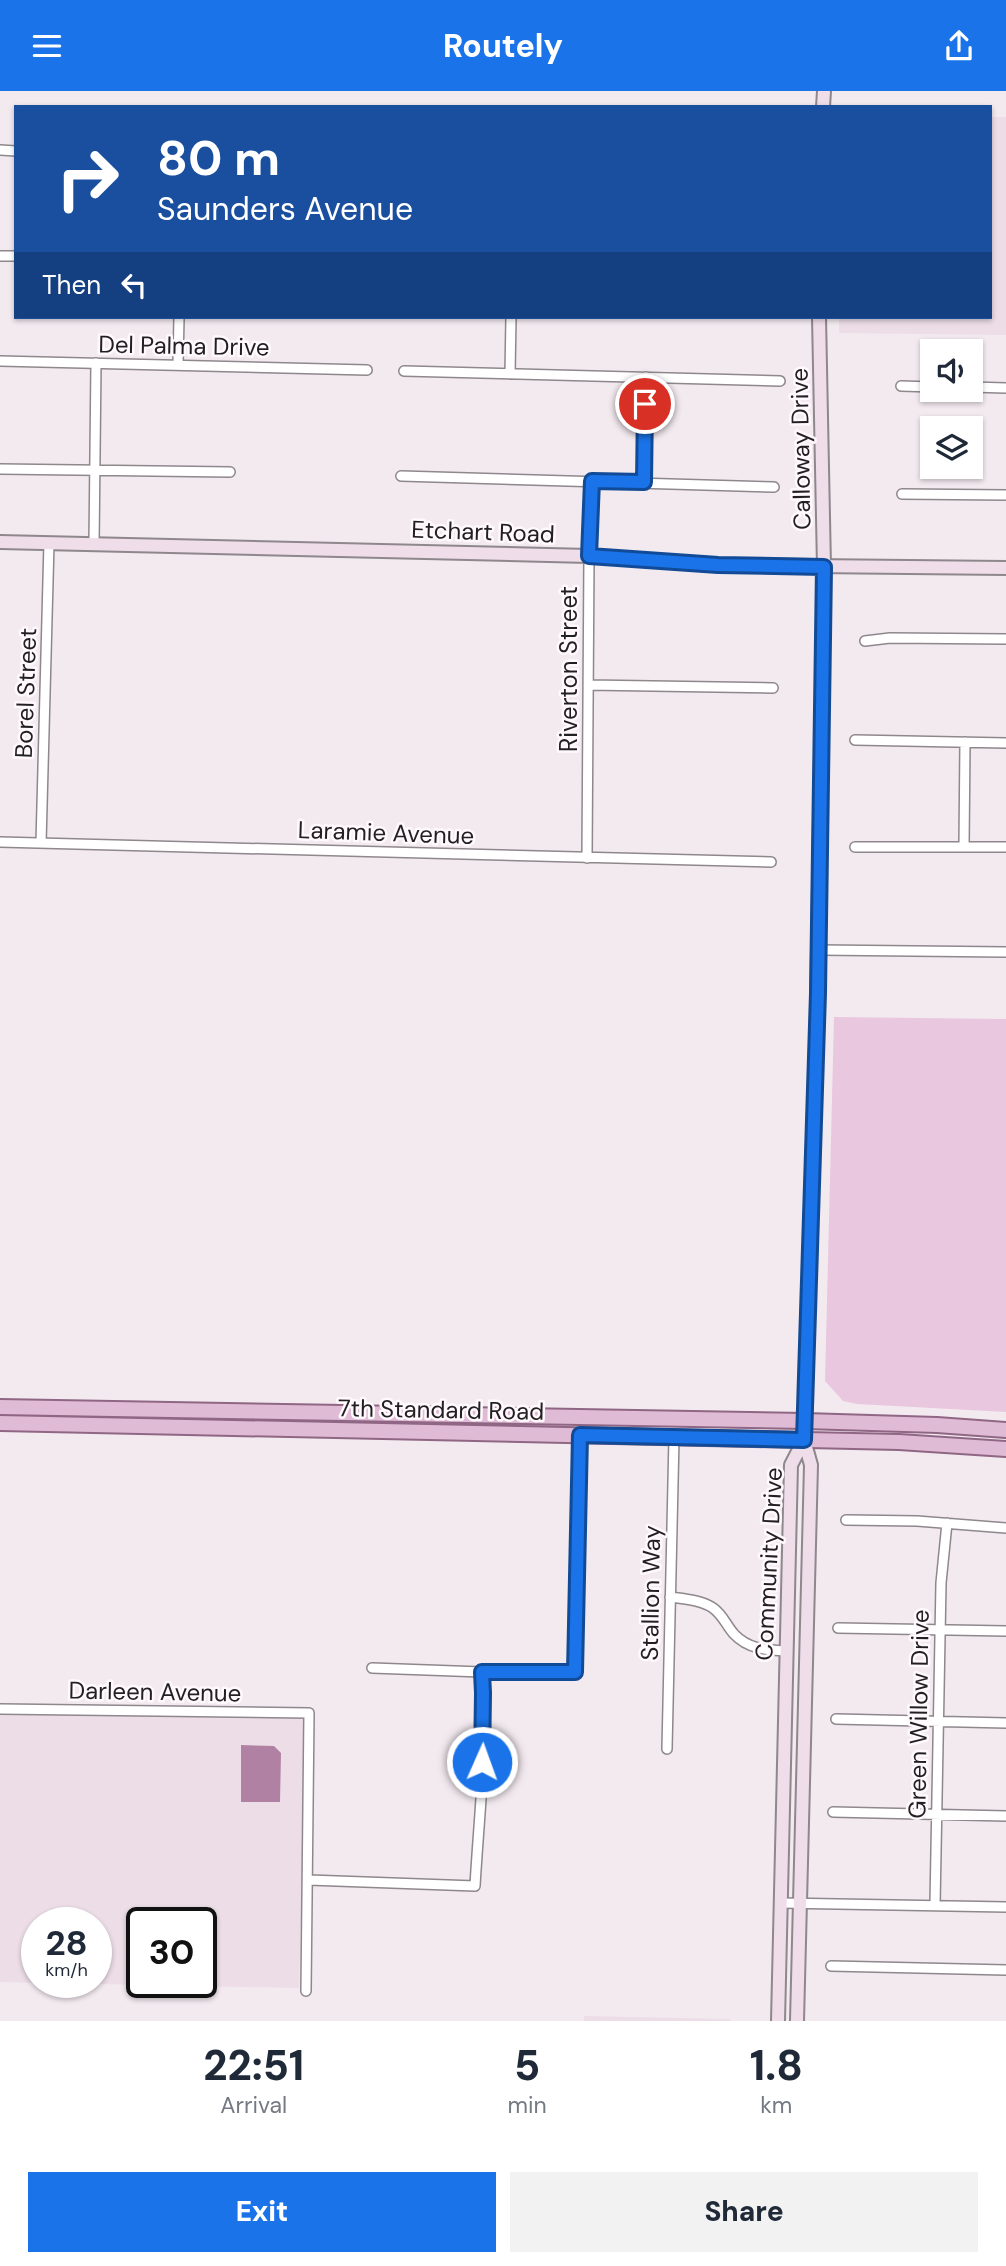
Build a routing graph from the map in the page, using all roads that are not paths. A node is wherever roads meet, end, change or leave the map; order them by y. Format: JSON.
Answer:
{"nodes":[{"id":1,"x":179,"y":319,"type":"edge"},
{"id":2,"x":511,"y":319,"type":"edge"},
{"id":3,"x":819,"y":319,"type":"edge"},
{"id":4,"x":0,"y":361,"type":"edge"},
{"id":5,"x":96,"y":363,"type":"junction"},
{"id":6,"x":177,"y":365,"type":"junction"},
{"id":7,"x":367,"y":370,"type":"dead end"},
{"id":8,"x":404,"y":371,"type":"dead end"},
{"id":9,"x":510,"y":374,"type":"junction"},
{"id":10,"x":646,"y":377,"type":"junction"},
{"id":11,"x":780,"y":381,"type":"dead end"},
{"id":12,"x":901,"y":386,"type":"dead end"},
{"id":13,"x":920,"y":387,"type":"edge"},
{"id":14,"x":983,"y":387,"type":"edge"},
{"id":15,"x":1006,"y":388,"type":"edge"},
{"id":16,"x":0,"y":469,"type":"edge"},
{"id":17,"x":95,"y":469,"type":"junction"},
{"id":18,"x":230,"y":471,"type":"dead end"},
{"id":19,"x":401,"y":476,"type":"dead end"},
{"id":20,"x":592,"y":481,"type":"junction"},
{"id":21,"x":644,"y":482,"type":"junction"},
{"id":22,"x":774,"y":487,"type":"dead end"},
{"id":23,"x":902,"y":494,"type":"dead end"},
{"id":24,"x":1006,"y":495,"type":"edge"},
{"id":25,"x":0,"y":542,"type":"edge"},
{"id":26,"x":49,"y":543,"type":"junction"},
{"id":27,"x":94,"y":544,"type":"junction"},
{"id":28,"x":589,"y":556,"type":"junction"},
{"id":29,"x":824,"y":567,"type":"junction"},
{"id":30,"x":1006,"y":568,"type":"edge"},
{"id":31,"x":1006,"y":639,"type":"edge"},
{"id":32,"x":865,"y":641,"type":"dead end"},
{"id":33,"x":588,"y":685,"type":"junction"},
{"id":34,"x":773,"y":688,"type":"dead end"},
{"id":35,"x":855,"y":740,"type":"dead end"},
{"id":36,"x":965,"y":742,"type":"junction"},
{"id":37,"x":1006,"y":743,"type":"edge"},
{"id":38,"x":0,"y":842,"type":"edge"},
{"id":39,"x":41,"y":843,"type":"junction"},
{"id":40,"x":855,"y":846,"type":"dead end"},
{"id":41,"x":964,"y":846,"type":"junction"},
{"id":42,"x":1006,"y":847,"type":"edge"},
{"id":43,"x":587,"y":858,"type":"junction"},
{"id":44,"x":771,"y":862,"type":"dead end"},
{"id":45,"x":818,"y":950,"type":"junction"},
{"id":46,"x":1006,"y":952,"type":"edge"},
{"id":47,"x":0,"y":1407,"type":"edge"},
{"id":48,"x":805,"y":1421,"type":"junction"},
{"id":49,"x":0,"y":1423,"type":"edge"},
{"id":50,"x":1006,"y":1430,"type":"edge"},
{"id":51,"x":580,"y":1435,"type":"junction"},
{"id":52,"x":674,"y":1438,"type":"junction"},
{"id":53,"x":804,"y":1440,"type":"junction"},
{"id":54,"x":1006,"y":1449,"type":"edge"},
{"id":55,"x":846,"y":1520,"type":"dead end"},
{"id":56,"x":947,"y":1523,"type":"junction"},
{"id":57,"x":1006,"y":1528,"type":"edge"},
{"id":58,"x":670,"y":1597,"type":"junction"},
{"id":59,"x":838,"y":1627,"type":"dead end"},
{"id":60,"x":940,"y":1629,"type":"junction"},
{"id":61,"x":1006,"y":1631,"type":"edge"},
{"id":62,"x":785,"y":1651,"type":"junction"},
{"id":63,"x":372,"y":1668,"type":"dead end"},
{"id":64,"x":482,"y":1672,"type":"junction"},
{"id":65,"x":0,"y":1709,"type":"edge"},
{"id":66,"x":836,"y":1719,"type":"dead end"},
{"id":67,"x":938,"y":1721,"type":"junction"},
{"id":68,"x":1006,"y":1723,"type":"edge"},
{"id":69,"x":667,"y":1749,"type":"dead end"},
{"id":70,"x":834,"y":1812,"type":"dead end"},
{"id":71,"x":936,"y":1814,"type":"junction"},
{"id":72,"x":1006,"y":1816,"type":"edge"},
{"id":73,"x":309,"y":1880,"type":"junction"},
{"id":74,"x":781,"y":1903,"type":"junction"},
{"id":75,"x":800,"y":1903,"type":"junction"},
{"id":76,"x":934,"y":1905,"type":"junction"},
{"id":77,"x":1006,"y":1907,"type":"edge"},
{"id":78,"x":831,"y":1966,"type":"dead end"},
{"id":79,"x":1006,"y":1970,"type":"edge"},
{"id":80,"x":306,"y":1990,"type":"dead end"},
{"id":81,"x":778,"y":2021,"type":"edge"},
{"id":82,"x":797,"y":2021,"type":"edge"}],
"edges":[{"from":1,"to":6,"type":"street"},
{"from":2,"to":9,"type":"street"},
{"from":3,"to":29,"type":"street","name":"Calloway Drive"},
{"from":4,"to":5,"type":"street","name":"Del Palma Drive"},
{"from":5,"to":6,"type":"street","name":"Del Palma Drive"},
{"from":5,"to":17,"type":"street"},
{"from":6,"to":7,"type":"street","name":"Del Palma Drive"},
{"from":8,"to":9,"type":"street"},
{"from":9,"to":10,"type":"street"},
{"from":10,"to":11,"type":"street"},
{"from":10,"to":21,"type":"street"},
{"from":12,"to":13,"type":"street"},
{"from":14,"to":15,"type":"street"},
{"from":16,"to":17,"type":"street"},
{"from":17,"to":18,"type":"street"},
{"from":17,"to":27,"type":"street"},
{"from":19,"to":20,"type":"street"},
{"from":20,"to":21,"type":"street"},
{"from":20,"to":28,"type":"street","name":"Riverton Street"},
{"from":21,"to":22,"type":"street"},
{"from":23,"to":24,"type":"street"},
{"from":25,"to":26,"type":"street","name":"Etchart Road"},
{"from":26,"to":27,"type":"street","name":"Etchart Road"},
{"from":26,"to":39,"type":"street","name":"Borel Street"},
{"from":27,"to":28,"type":"street","name":"Etchart Road"},
{"from":28,"to":29,"type":"street","name":"Etchart Road"},
{"from":28,"to":33,"type":"street","name":"Riverton Street"},
{"from":29,"to":30,"type":"street","name":"Etchart Road"},
{"from":29,"to":45,"type":"street","name":"Calloway Drive"},
{"from":31,"to":32,"type":"street"},
{"from":33,"to":34,"type":"street"},
{"from":33,"to":43,"type":"street","name":"Riverton Street"},
{"from":35,"to":36,"type":"street"},
{"from":36,"to":37,"type":"street"},
{"from":36,"to":41,"type":"street"},
{"from":38,"to":39,"type":"street","name":"Laramie Avenue"},
{"from":39,"to":43,"type":"street","name":"Laramie Avenue"},
{"from":40,"to":41,"type":"street"},
{"from":41,"to":42,"type":"street"},
{"from":43,"to":44,"type":"street","name":"Laramie Avenue"},
{"from":45,"to":46,"type":"street"},
{"from":45,"to":48,"type":"street","name":"Calloway Drive"},
{"from":47,"to":48,"type":"main road","name":"7th Standard Road"},
{"from":48,"to":50,"type":"main road","name":"7th Standard Road"},
{"from":48,"to":53,"type":"street","name":"Calloway Drive"},
{"from":49,"to":51,"type":"main road","name":"7th Standard Road"},
{"from":51,"to":52,"type":"main road","name":"7th Standard Road"},
{"from":51,"to":64,"type":"street"},
{"from":52,"to":53,"type":"main road","name":"7th Standard Road"},
{"from":52,"to":58,"type":"street","name":"Stallion Way"},
{"from":53,"to":54,"type":"main road","name":"7th Standard Road"},
{"from":53,"to":62,"type":"street","name":"Community Drive"},
{"from":53,"to":75,"type":"street","name":"Community Drive"},
{"from":55,"to":56,"type":"street"},
{"from":56,"to":57,"type":"street"},
{"from":56,"to":60,"type":"street","name":"Green Willow Drive"},
{"from":58,"to":62,"type":"street"},
{"from":58,"to":69,"type":"street","name":"Stallion Way"},
{"from":59,"to":60,"type":"street"},
{"from":60,"to":61,"type":"street"},
{"from":60,"to":67,"type":"street","name":"Green Willow Drive"},
{"from":62,"to":74,"type":"street","name":"Community Drive"},
{"from":63,"to":64,"type":"street"},
{"from":64,"to":73,"type":"street"},
{"from":65,"to":73,"type":"street","name":"Darleen Avenue"},
{"from":66,"to":67,"type":"street"},
{"from":67,"to":68,"type":"street"},
{"from":67,"to":71,"type":"street","name":"Green Willow Drive"},
{"from":70,"to":71,"type":"street"},
{"from":71,"to":72,"type":"street"},
{"from":71,"to":76,"type":"street","name":"Green Willow Drive"},
{"from":73,"to":80,"type":"street"},
{"from":74,"to":75,"type":"street"},
{"from":74,"to":81,"type":"street","name":"Community Drive"},
{"from":75,"to":76,"type":"street"},
{"from":75,"to":82,"type":"street","name":"Community Drive"},
{"from":76,"to":77,"type":"street"},
{"from":78,"to":79,"type":"street"}]}
